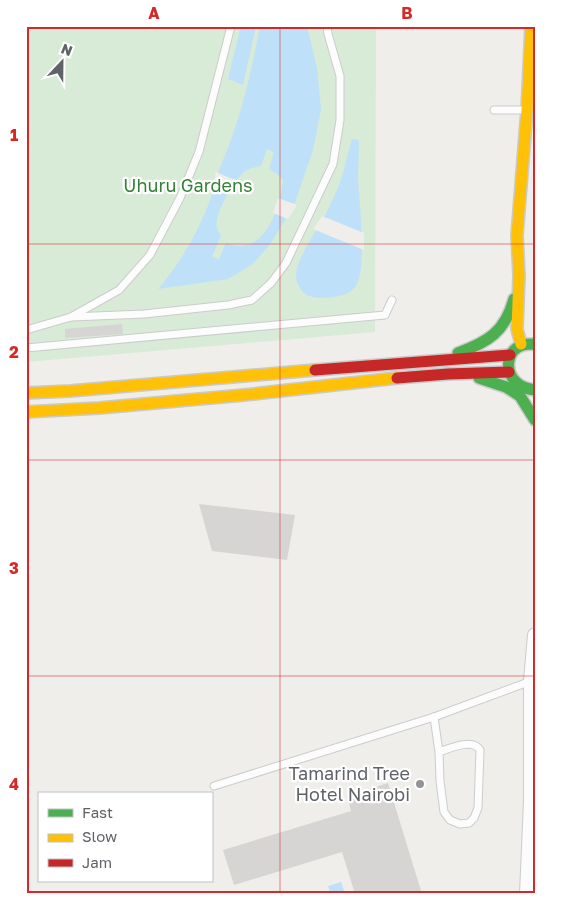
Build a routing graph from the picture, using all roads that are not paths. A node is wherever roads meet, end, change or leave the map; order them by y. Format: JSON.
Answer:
{"nodes":[{"id":1,"x":231,"y":26,"type":"edge"},
{"id":2,"x":327,"y":26,"type":"edge"},
{"id":3,"x":531,"y":26,"type":"edge"},
{"id":4,"x":531,"y":95,"type":"edge"},
{"id":5,"x":494,"y":110,"type":"dead end"},
{"id":6,"x":527,"y":110,"type":"junction"},
{"id":7,"x":519,"y":276,"type":"junction"},
{"id":8,"x":392,"y":300,"type":"dead end"},
{"id":9,"x":71,"y":317,"type":"junction"},
{"id":10,"x":26,"y":330,"type":"edge"},
{"id":11,"x":521,"y":344,"type":"junction"},
{"id":12,"x":535,"y":344,"type":"edge"},
{"id":13,"x":26,"y":348,"type":"edge"},
{"id":14,"x":510,"y":355,"type":"junction"},
{"id":15,"x":441,"y":360,"type":"junction"},
{"id":16,"x":509,"y":372,"type":"junction"},
{"id":17,"x":448,"y":374,"type":"junction"},
{"id":18,"x":530,"y":390,"type":"edge"},
{"id":19,"x":26,"y":393,"type":"edge"},
{"id":20,"x":26,"y":412,"type":"edge"},
{"id":21,"x":535,"y":419,"type":"edge"},
{"id":22,"x":535,"y":635,"type":"edge"},
{"id":23,"x":531,"y":681,"type":"junction"},
{"id":24,"x":434,"y":717,"type":"junction"},
{"id":25,"x":532,"y":741,"type":"edge"},
{"id":26,"x":439,"y":752,"type":"junction"},
{"id":27,"x":214,"y":786,"type":"dead end"},
{"id":28,"x":526,"y":894,"type":"edge"}],
"edges":[{"from":1,"to":9,"type":"lane"},
{"from":2,"to":9,"type":"lane"},
{"from":3,"to":4,"type":"street"},
{"from":4,"to":6,"type":"street"},
{"from":5,"to":6,"type":"lane"},
{"from":6,"to":7,"type":"street"},
{"from":7,"to":11,"type":"street"},
{"from":7,"to":15,"type":"street"},
{"from":8,"to":13,"type":"lane"},
{"from":9,"to":10,"type":"lane"},
{"from":11,"to":12,"type":"street"},
{"from":11,"to":14,"type":"street"},
{"from":14,"to":15,"type":"street"},
{"from":14,"to":16,"type":"street"},
{"from":15,"to":19,"type":"street"},
{"from":16,"to":17,"type":"street"},
{"from":16,"to":18,"type":"street"},
{"from":17,"to":20,"type":"street"},
{"from":17,"to":21,"type":"street"},
{"from":18,"to":21,"type":"street"},
{"from":22,"to":23,"type":"street"},
{"from":23,"to":24,"type":"lane"},
{"from":23,"to":25,"type":"street"},
{"from":24,"to":26,"type":"lane"},
{"from":24,"to":27,"type":"lane"},
{"from":25,"to":28,"type":"street"},
{"from":26,"to":26,"type":"lane"}]}
